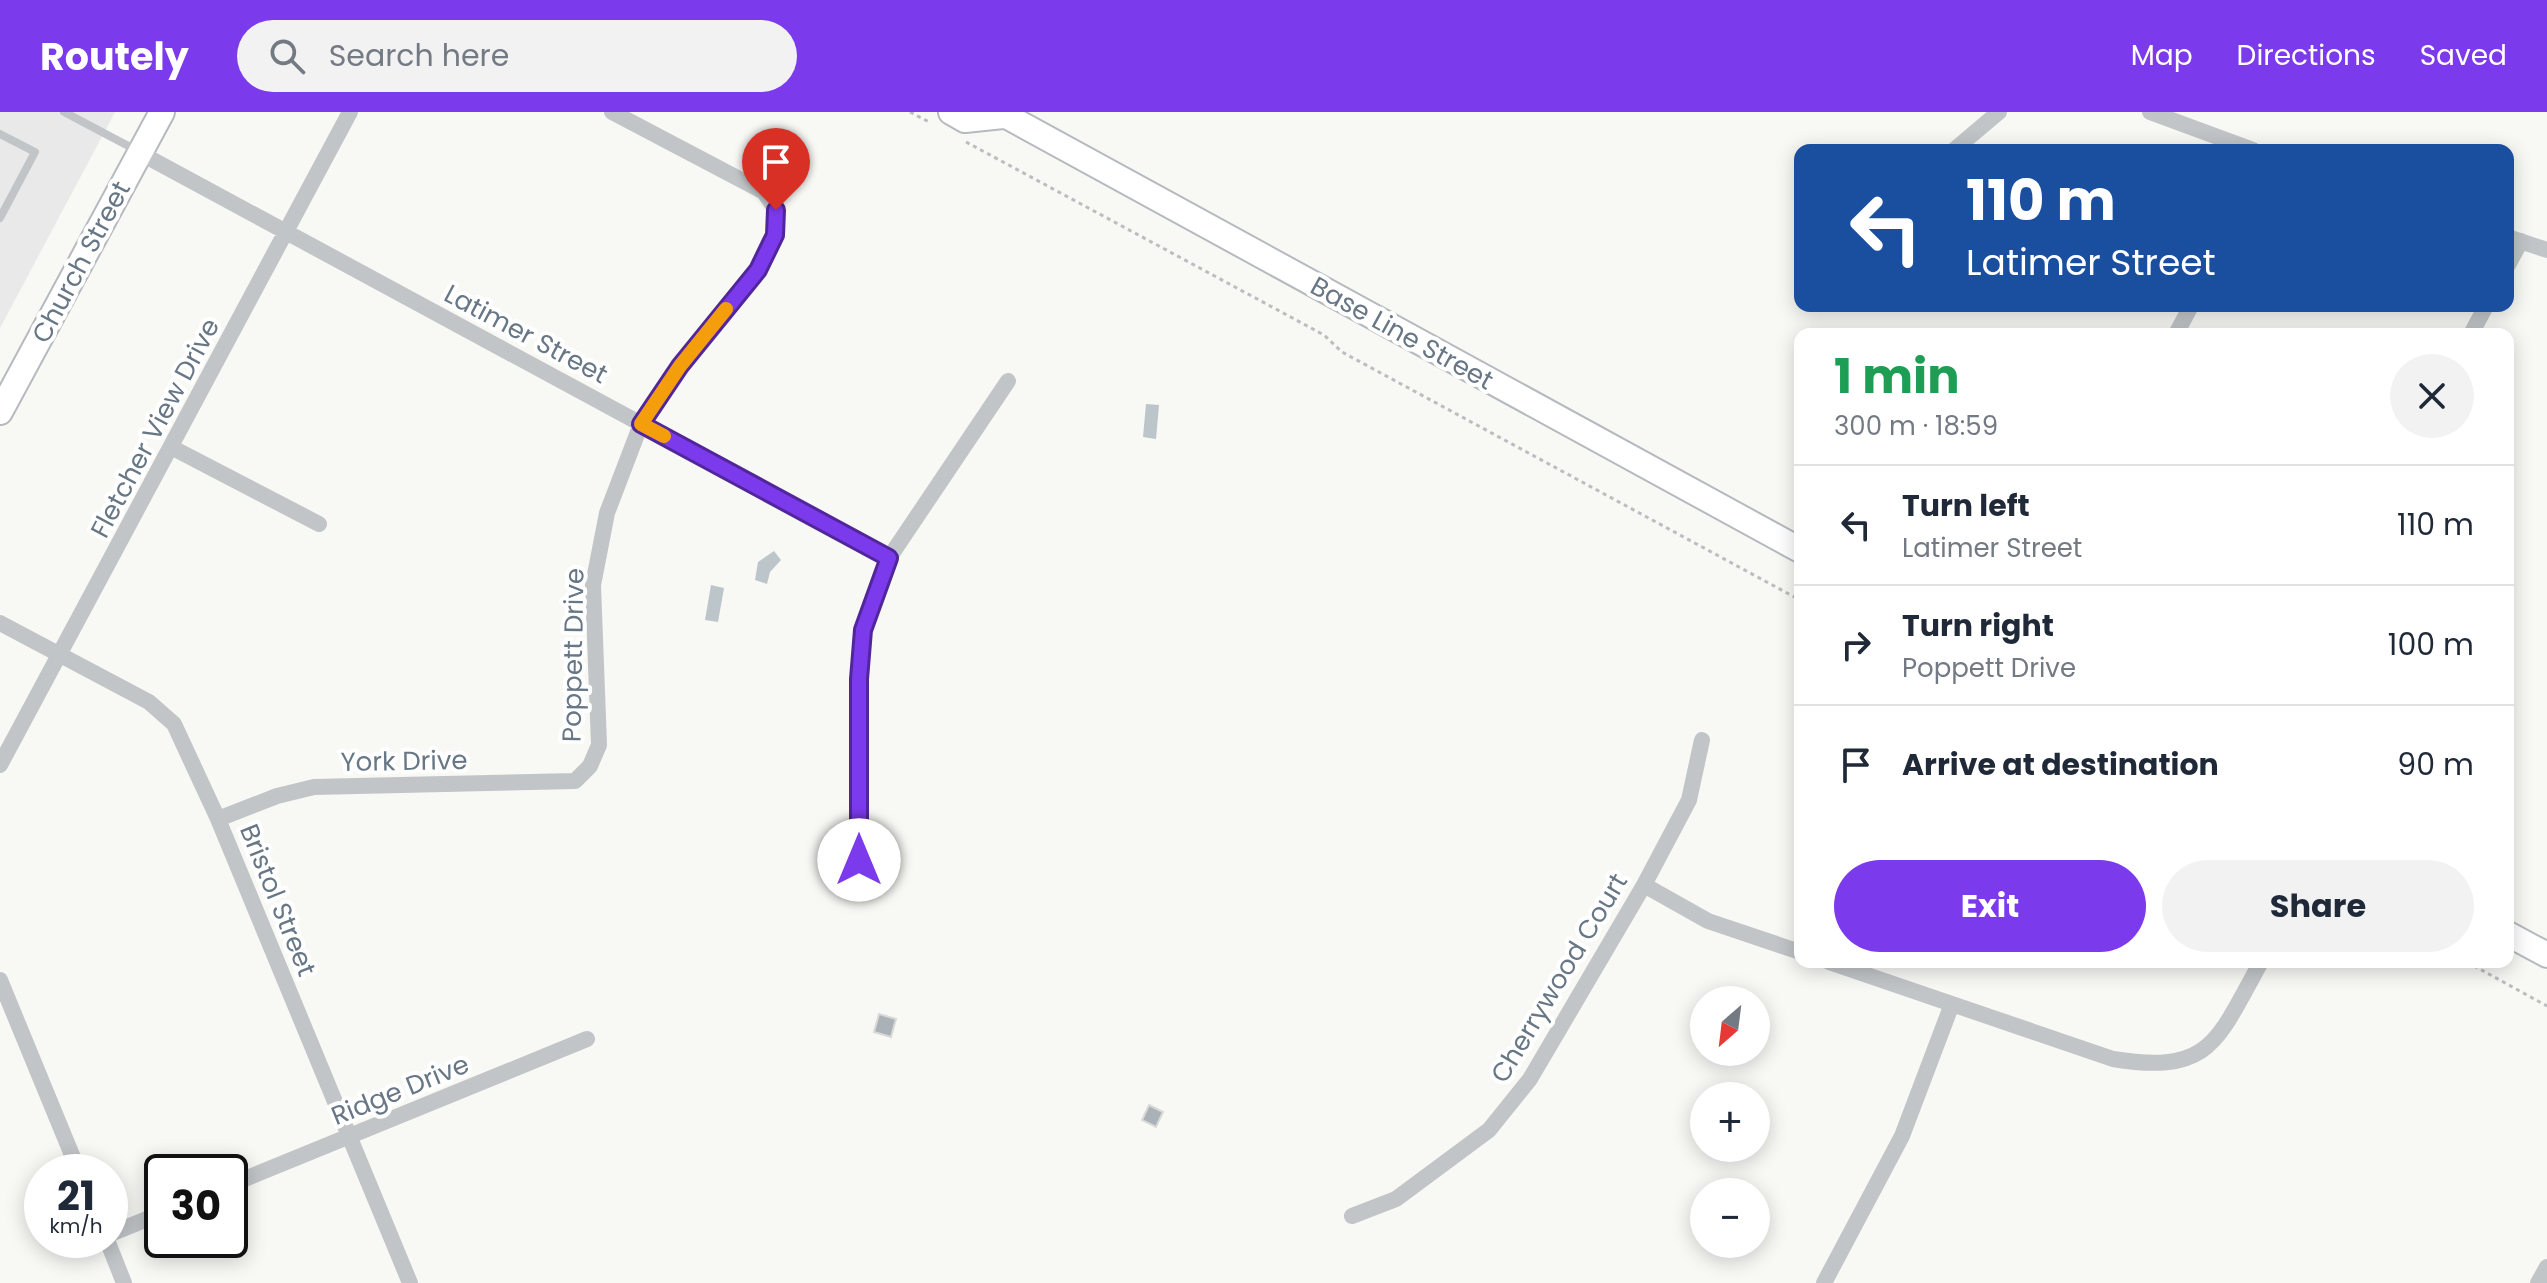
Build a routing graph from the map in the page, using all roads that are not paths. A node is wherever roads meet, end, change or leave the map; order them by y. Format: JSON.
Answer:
{"nodes":[{"id":1,"x":64,"y":112,"type":"edge"},
{"id":2,"x":162,"y":112,"type":"edge"},
{"id":3,"x":350,"y":112,"type":"edge"},
{"id":4,"x":612,"y":112,"type":"edge"},
{"id":5,"x":1999,"y":112,"type":"edge"},
{"id":6,"x":2150,"y":112,"type":"edge"},
{"id":7,"x":1003,"y":113,"type":"edge"},
{"id":8,"x":944,"y":119,"type":"edge"},
{"id":9,"x":0,"y":134,"type":"edge"},
{"id":10,"x":1961,"y":144,"type":"edge"},
{"id":11,"x":2237,"y":144,"type":"edge"},
{"id":12,"x":140,"y":153,"type":"junction"},
{"id":13,"x":0,"y":218,"type":"edge"},
{"id":14,"x":287,"y":232,"type":"junction"},
{"id":15,"x":2514,"y":239,"type":"edge"},
{"id":16,"x":2547,"y":250,"type":"edge"},
{"id":17,"x":1008,"y":381,"type":"dead end"},
{"id":18,"x":0,"y":412,"type":"edge"},
{"id":19,"x":641,"y":424,"type":"junction"},
{"id":20,"x":171,"y":447,"type":"junction"},
{"id":21,"x":319,"y":524,"type":"dead end"},
{"id":22,"x":1794,"y":547,"type":"edge"},
{"id":23,"x":889,"y":558,"type":"junction"},
{"id":24,"x":0,"y":623,"type":"edge"},
{"id":25,"x":60,"y":656,"type":"junction"},
{"id":26,"x":1702,"y":740,"type":"dead end"},
{"id":27,"x":0,"y":765,"type":"edge"},
{"id":28,"x":590,"y":766,"type":"joint"},
{"id":29,"x":218,"y":819,"type":"junction"},
{"id":30,"x":859,"y":860,"type":"dead end"},
{"id":31,"x":1644,"y":885,"type":"junction"},
{"id":32,"x":2514,"y":937,"type":"edge"},
{"id":33,"x":1794,"y":950,"type":"edge"},
{"id":34,"x":2547,"y":955,"type":"edge"},
{"id":35,"x":1847,"y":968,"type":"edge"},
{"id":36,"x":2257,"y":968,"type":"edge"},
{"id":37,"x":0,"y":980,"type":"edge"},
{"id":38,"x":1952,"y":1004,"type":"junction"},
{"id":39,"x":587,"y":1039,"type":"dead end"},
{"id":40,"x":348,"y":1137,"type":"junction"},
{"id":41,"x":72,"y":1154,"type":"edge"},
{"id":42,"x":248,"y":1178,"type":"edge"},
{"id":43,"x":1352,"y":1216,"type":"dead end"},
{"id":44,"x":114,"y":1258,"type":"edge"},
{"id":45,"x":2547,"y":1267,"type":"edge"},
{"id":46,"x":124,"y":1283,"type":"edge"},
{"id":47,"x":410,"y":1283,"type":"edge"},
{"id":48,"x":1824,"y":1283,"type":"edge"},
{"id":49,"x":2538,"y":1283,"type":"edge"}],
"edges":[{"from":1,"to":12,"type":"lane"},
{"from":2,"to":12,"type":"main road","name":"Church Street"},
{"from":3,"to":14,"type":"street","name":"Fletcher View Drive"},
{"from":4,"to":19,"type":"street","name":"Poppett Drive"},
{"from":5,"to":10,"type":"street"},
{"from":6,"to":11,"type":"street"},
{"from":7,"to":8,"type":"main road","name":"Base Line Street"},
{"from":7,"to":22,"type":"main road","name":"Base Line Street"},
{"from":9,"to":13,"type":"lane"},
{"from":12,"to":14,"type":"street","name":"Latimer Street"},
{"from":12,"to":18,"type":"main road","name":"Church Street"},
{"from":14,"to":19,"type":"street","name":"Latimer Street"},
{"from":14,"to":20,"type":"street","name":"Fletcher View Drive"},
{"from":15,"to":16,"type":"street"},
{"from":17,"to":23,"type":"street"},
{"from":19,"to":23,"type":"street","name":"Latimer Street"},
{"from":19,"to":28,"type":"street","name":"Poppett Drive"},
{"from":20,"to":21,"type":"street"},
{"from":20,"to":25,"type":"street","name":"Fletcher View Drive"},
{"from":23,"to":30,"type":"street"},
{"from":24,"to":25,"type":"street","name":"Bristol Street"},
{"from":25,"to":27,"type":"street","name":"Fletcher View Drive"},
{"from":25,"to":29,"type":"street","name":"Bristol Street"},
{"from":26,"to":31,"type":"street","name":"Cherrywood Court"},
{"from":28,"to":29,"type":"street","name":"York Drive"},
{"from":29,"to":40,"type":"street","name":"Bristol Street"},
{"from":31,"to":33,"type":"street"},
{"from":31,"to":43,"type":"street","name":"Cherrywood Court"},
{"from":32,"to":34,"type":"main road"},
{"from":35,"to":38,"type":"street"},
{"from":36,"to":38,"type":"street"},
{"from":37,"to":41,"type":"street"},
{"from":38,"to":48,"type":"street"},
{"from":39,"to":40,"type":"street","name":"Ridge Drive"},
{"from":40,"to":42,"type":"street","name":"Ridge Drive"},
{"from":40,"to":47,"type":"street","name":"Bristol Street"},
{"from":44,"to":46,"type":"street"},
{"from":45,"to":49,"type":"street"}]}
